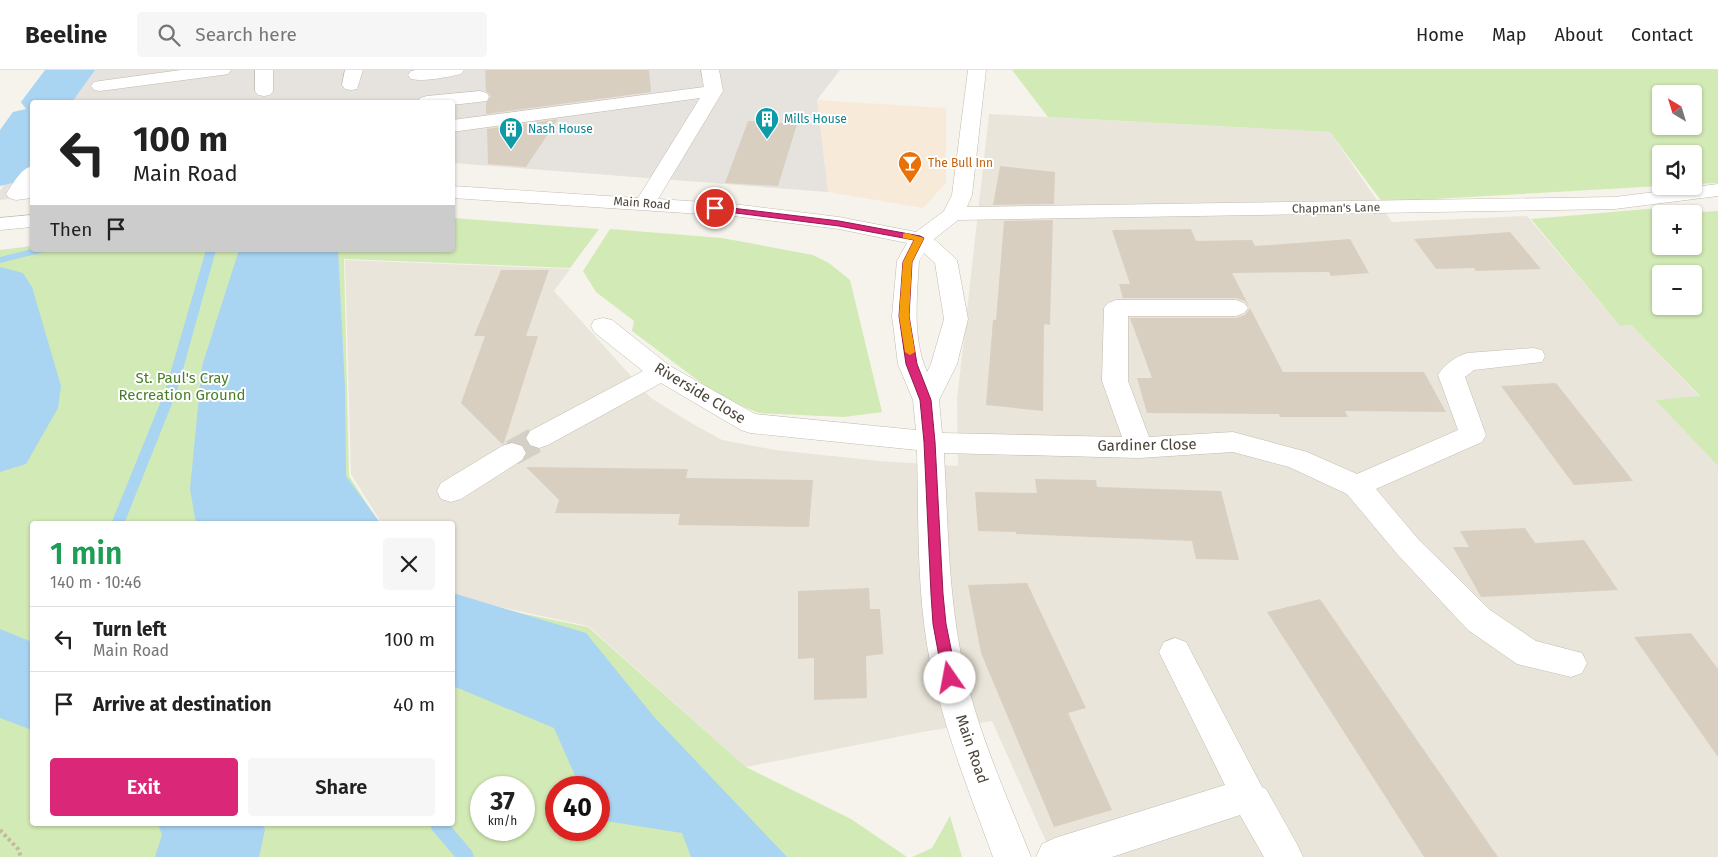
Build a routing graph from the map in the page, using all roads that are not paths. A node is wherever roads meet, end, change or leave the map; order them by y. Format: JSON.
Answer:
{"nodes":[{"id":1,"x":108,"y":70,"type":"edge"},
{"id":2,"x":222,"y":70,"type":"edge"},
{"id":3,"x":264,"y":70,"type":"edge"},
{"id":4,"x":456,"y":70,"type":"edge"},
{"id":5,"x":710,"y":70,"type":"edge"},
{"id":6,"x":977,"y":70,"type":"edge"},
{"id":7,"x":417,"y":72,"type":"edge"},
{"id":8,"x":264,"y":91,"type":"dead end"},
{"id":9,"x":714,"y":91,"type":"junction"},
{"id":10,"x":480,"y":97,"type":"dead end"},
{"id":11,"x":418,"y":100,"type":"edge"},
{"id":12,"x":448,"y":100,"type":"edge"},
{"id":13,"x":455,"y":126,"type":"edge"},
{"id":14,"x":30,"y":175,"type":"edge"},
{"id":15,"x":1718,"y":190,"type":"edge"},
{"id":16,"x":30,"y":192,"type":"edge"},
{"id":17,"x":455,"y":192,"type":"edge"},
{"id":18,"x":645,"y":203,"type":"junction"},
{"id":19,"x":953,"y":214,"type":"junction"},
{"id":20,"x":920,"y":238,"type":"junction"},
{"id":21,"x":1236,"y":308,"type":"dead end"},
{"id":22,"x":603,"y":326,"type":"dead end"},
{"id":23,"x":1533,"y":356,"type":"dead end"},
{"id":24,"x":661,"y":372,"type":"junction"},
{"id":25,"x":926,"y":400,"type":"junction"},
{"id":26,"x":539,"y":438,"type":"tunnel mouth"},
{"id":27,"x":930,"y":442,"type":"junction"},
{"id":28,"x":1139,"y":448,"type":"junction"},
{"id":29,"x":512,"y":453,"type":"tunnel mouth"},
{"id":30,"x":1357,"y":486,"type":"junction"},
{"id":31,"x":451,"y":491,"type":"dead end"},
{"id":32,"x":1175,"y":652,"type":"dead end"},
{"id":33,"x":1571,"y":663,"type":"dead end"},
{"id":34,"x":1244,"y":796,"type":"junction"},
{"id":35,"x":1012,"y":857,"type":"edge"},
{"id":36,"x":1055,"y":857,"type":"edge"},
{"id":37,"x":1284,"y":857,"type":"edge"}],
"edges":[{"from":1,"to":2,"type":"street"},
{"from":3,"to":8,"type":"street"},
{"from":4,"to":7,"type":"street"},
{"from":5,"to":9,"type":"street"},
{"from":6,"to":19,"type":"street"},
{"from":7,"to":11,"type":"street"},
{"from":9,"to":13,"type":"street"},
{"from":9,"to":18,"type":"street"},
{"from":10,"to":12,"type":"street"},
{"from":14,"to":16,"type":"street"},
{"from":15,"to":19,"type":"street","name":"Chapman's Lane"},
{"from":17,"to":18,"type":"street","name":"Main Road"},
{"from":18,"to":20,"type":"street","name":"Main Road"},
{"from":19,"to":20,"type":"street"},
{"from":20,"to":25,"type":"street","name":"Main Road"},
{"from":20,"to":25,"type":"street","name":"Main Road"},
{"from":21,"to":28,"type":"street"},
{"from":22,"to":24,"type":"street","name":"Riverside Close"},
{"from":23,"to":30,"type":"street"},
{"from":24,"to":26,"type":"street"},
{"from":24,"to":27,"type":"street","name":"Riverside Close"},
{"from":25,"to":27,"type":"street","name":"Main Road"},
{"from":27,"to":28,"type":"street","name":"Gardiner Close"},
{"from":27,"to":35,"type":"street","name":"Main Road"},
{"from":28,"to":30,"type":"street","name":"Gardiner Close"},
{"from":29,"to":31,"type":"street"},
{"from":30,"to":33,"type":"street","name":"Gardiner Close"},
{"from":32,"to":34,"type":"street"},
{"from":34,"to":36,"type":"street"},
{"from":34,"to":37,"type":"street"}]}
